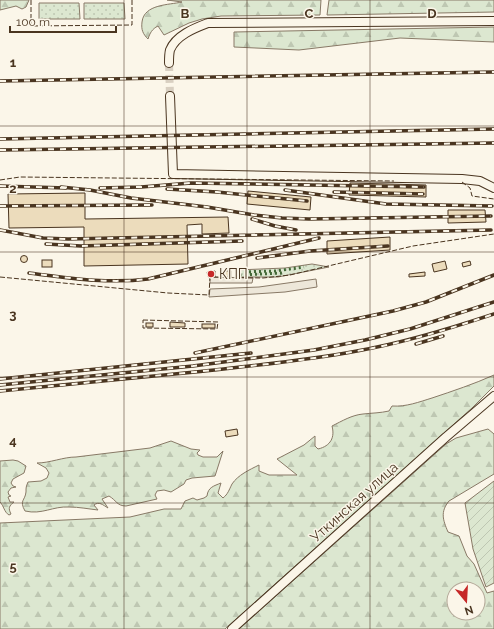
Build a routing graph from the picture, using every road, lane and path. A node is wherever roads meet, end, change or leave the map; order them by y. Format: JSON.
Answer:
{"nodes":[{"id":1,"x":494,"y":21,"type":"edge"},
{"id":2,"x":169,"y":63,"type":"tunnel mouth"},
{"id":3,"x":170,"y":96,"type":"tunnel mouth"},
{"id":4,"x":494,"y":188,"type":"edge"},
{"id":5,"x":494,"y":396,"type":"edge"},
{"id":6,"x":232,"y":629,"type":"edge"}],
"edges":[{"from":1,"to":2,"type":"street"},
{"from":3,"to":4,"type":"street"},
{"from":5,"to":6,"type":"street","name":"Уткинская улица"}]}
